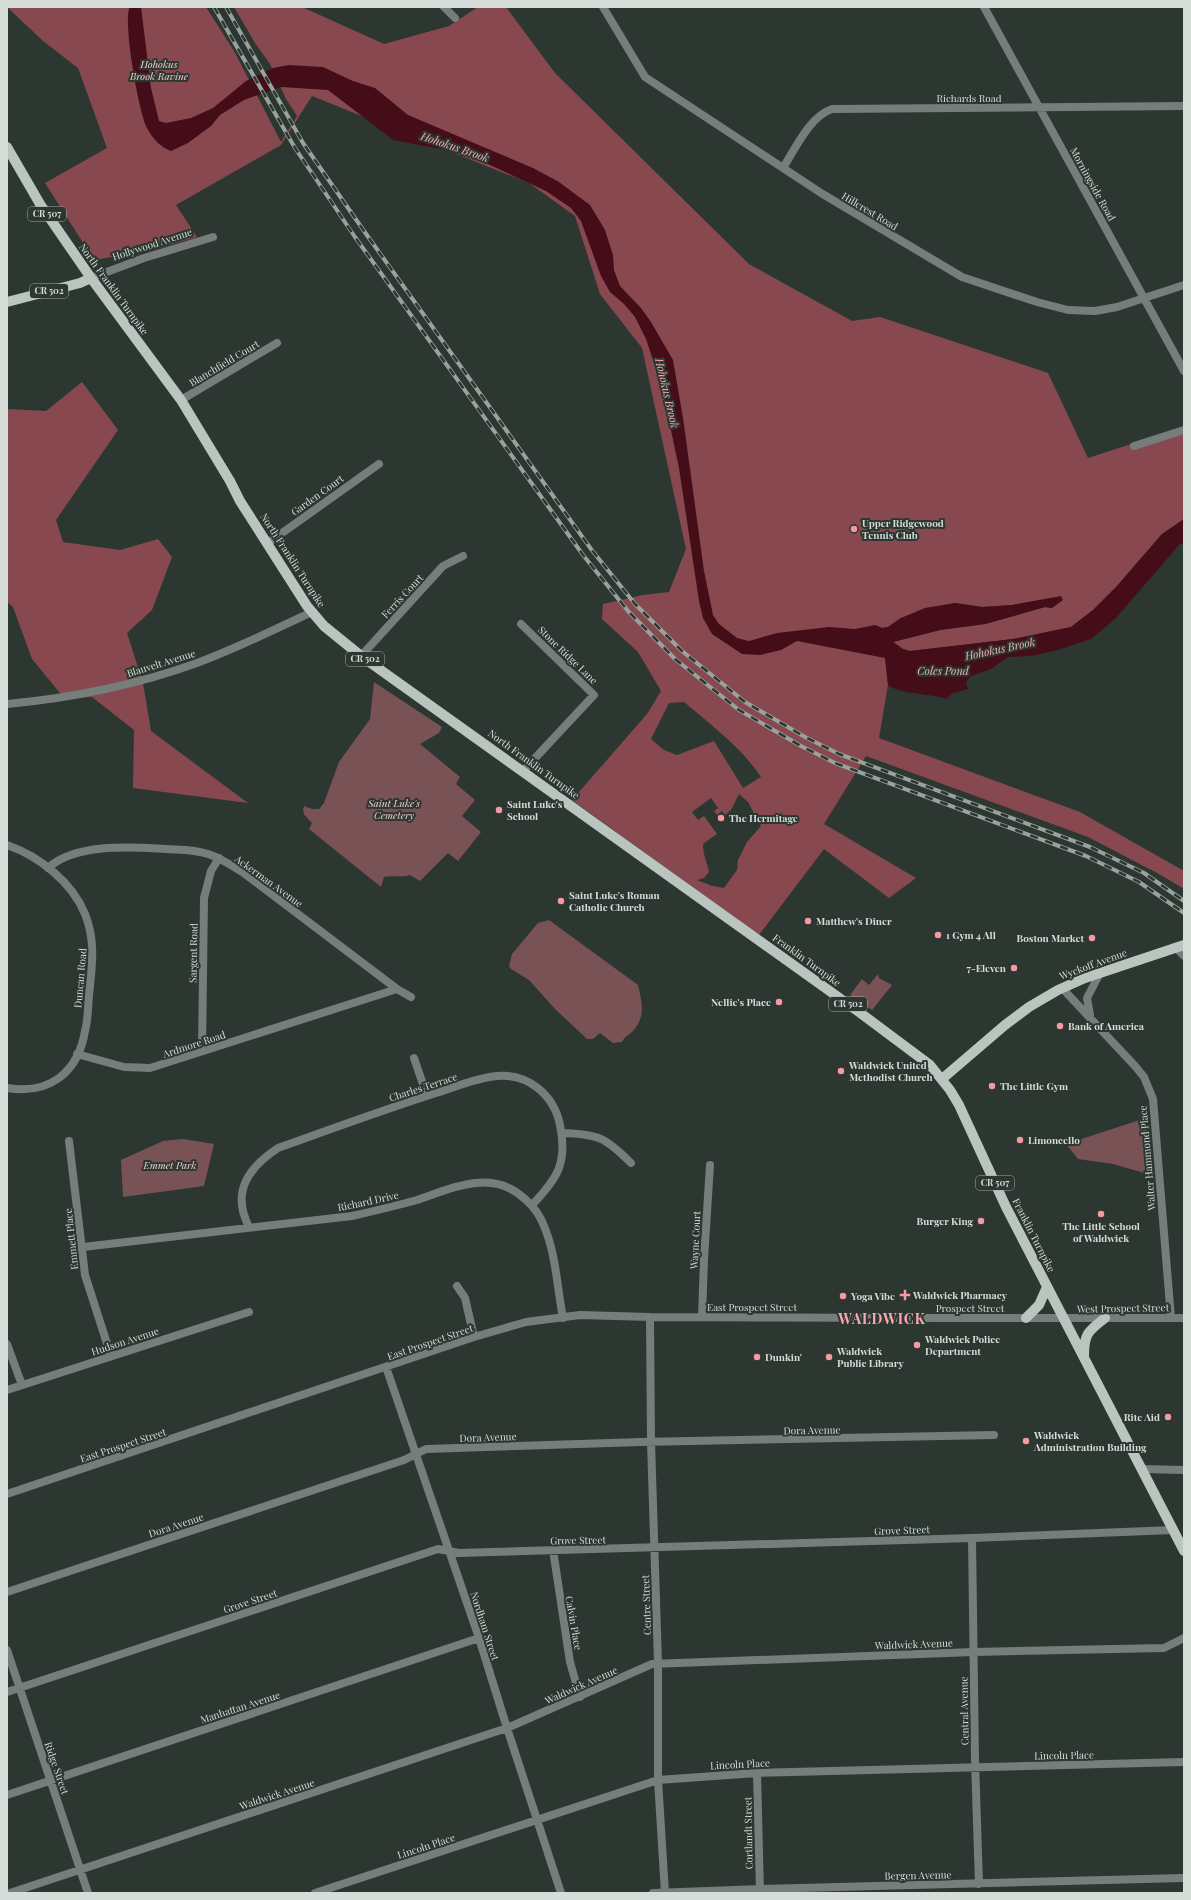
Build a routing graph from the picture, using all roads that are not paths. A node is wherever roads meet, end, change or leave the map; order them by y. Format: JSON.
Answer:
{"nodes":[{"id":1,"x":444,"y":7,"type":"edge"},
{"id":2,"x":603,"y":7,"type":"edge"},
{"id":3,"x":984,"y":7,"type":"edge"},
{"id":4,"x":455,"y":18,"type":"dead end"},
{"id":5,"x":1184,"y":106,"type":"edge"},
{"id":6,"x":1039,"y":107,"type":"junction"},
{"id":7,"x":7,"y":147,"type":"edge"},
{"id":8,"x":783,"y":168,"type":"junction"},
{"id":9,"x":213,"y":238,"type":"dead end"},
{"id":10,"x":91,"y":278,"type":"junction"},
{"id":11,"x":1184,"y":284,"type":"edge"},
{"id":12,"x":1144,"y":298,"type":"junction"},
{"id":13,"x":7,"y":302,"type":"edge"},
{"id":14,"x":277,"y":343,"type":"dead end"},
{"id":15,"x":1184,"y":371,"type":"edge"},
{"id":16,"x":181,"y":400,"type":"junction"},
{"id":17,"x":1184,"y":430,"type":"edge"},
{"id":18,"x":1134,"y":446,"type":"dead end"},
{"id":19,"x":379,"y":464,"type":"dead end"},
{"id":20,"x":268,"y":543,"type":"junction"},
{"id":21,"x":463,"y":556,"type":"dead end"},
{"id":22,"x":312,"y":612,"type":"junction"},
{"id":23,"x":521,"y":624,"type":"dead end"},
{"id":24,"x":361,"y":656,"type":"junction"},
{"id":25,"x":7,"y":704,"type":"edge"},
{"id":26,"x":522,"y":771,"type":"junction"},
{"id":27,"x":7,"y":845,"type":"edge"},
{"id":28,"x":219,"y":858,"type":"junction"},
{"id":29,"x":48,"y":868,"type":"junction"},
{"id":30,"x":750,"y":934,"type":"joint"},
{"id":31,"x":1180,"y":946,"type":"edge"},
{"id":32,"x":1184,"y":956,"type":"edge"},
{"id":33,"x":1100,"y":973,"type":"junction"},
{"id":34,"x":1062,"y":988,"type":"junction"},
{"id":35,"x":397,"y":989,"type":"junction"},
{"id":36,"x":411,"y":997,"type":"dead end"},
{"id":37,"x":1091,"y":1017,"type":"junction"},
{"id":38,"x":202,"y":1051,"type":"junction"},
{"id":39,"x":77,"y":1054,"type":"junction"},
{"id":40,"x":414,"y":1058,"type":"dead end"},
{"id":41,"x":942,"y":1079,"type":"junction"},
{"id":42,"x":7,"y":1088,"type":"edge"},
{"id":43,"x":427,"y":1096,"type":"junction"},
{"id":44,"x":562,"y":1134,"type":"junction"},
{"id":45,"x":69,"y":1140,"type":"dead end"},
{"id":46,"x":631,"y":1162,"type":"dead end"},
{"id":47,"x":710,"y":1165,"type":"dead end"},
{"id":48,"x":532,"y":1205,"type":"junction"},
{"id":49,"x":249,"y":1227,"type":"junction"},
{"id":50,"x":83,"y":1247,"type":"junction"},
{"id":51,"x":457,"y":1286,"type":"dead end"},
{"id":52,"x":1047,"y":1287,"type":"junction"},
{"id":53,"x":249,"y":1312,"type":"dead end"},
{"id":54,"x":650,"y":1317,"type":"junction"},
{"id":55,"x":702,"y":1317,"type":"junction"},
{"id":56,"x":563,"y":1318,"type":"junction"},
{"id":57,"x":877,"y":1318,"type":"joint"},
{"id":58,"x":1026,"y":1318,"type":"junction"},
{"id":59,"x":1105,"y":1318,"type":"junction"},
{"id":60,"x":1171,"y":1318,"type":"junction"},
{"id":61,"x":1184,"y":1318,"type":"edge"},
{"id":62,"x":1063,"y":1319,"type":"junction"},
{"id":63,"x":474,"y":1338,"type":"junction"},
{"id":64,"x":7,"y":1344,"type":"edge"},
{"id":65,"x":111,"y":1356,"type":"junction"},
{"id":66,"x":1085,"y":1360,"type":"junction"},
{"id":67,"x":386,"y":1367,"type":"junction"},
{"id":68,"x":22,"y":1385,"type":"junction"},
{"id":69,"x":7,"y":1390,"type":"edge"},
{"id":70,"x":994,"y":1435,"type":"dead end"},
{"id":71,"x":651,"y":1442,"type":"junction"},
{"id":72,"x":416,"y":1454,"type":"junction"},
{"id":73,"x":1142,"y":1469,"type":"junction"},
{"id":74,"x":1184,"y":1470,"type":"edge"},
{"id":75,"x":7,"y":1494,"type":"edge"},
{"id":76,"x":1173,"y":1530,"type":"junction"},
{"id":77,"x":972,"y":1538,"type":"junction"},
{"id":78,"x":655,"y":1547,"type":"junction"},
{"id":79,"x":553,"y":1550,"type":"junction"},
{"id":80,"x":450,"y":1551,"type":"junction"},
{"id":81,"x":1184,"y":1551,"type":"edge"},
{"id":82,"x":7,"y":1592,"type":"edge"},
{"id":83,"x":479,"y":1638,"type":"junction"},
{"id":84,"x":1184,"y":1638,"type":"edge"},
{"id":85,"x":7,"y":1650,"type":"edge"},
{"id":86,"x":973,"y":1652,"type":"junction"},
{"id":87,"x":658,"y":1663,"type":"junction"},
{"id":88,"x":19,"y":1688,"type":"junction"},
{"id":89,"x":7,"y":1692,"type":"edge"},
{"id":90,"x":580,"y":1697,"type":"junction"},
{"id":91,"x":507,"y":1728,"type":"junction"},
{"id":92,"x":1184,"y":1762,"type":"edge"},
{"id":93,"x":975,"y":1767,"type":"junction"},
{"id":94,"x":757,"y":1773,"type":"junction"},
{"id":95,"x":51,"y":1780,"type":"junction"},
{"id":96,"x":658,"y":1780,"type":"junction"},
{"id":97,"x":7,"y":1795,"type":"edge"},
{"id":98,"x":537,"y":1820,"type":"junction"},
{"id":99,"x":81,"y":1870,"type":"junction"},
{"id":100,"x":1184,"y":1878,"type":"edge"},
{"id":101,"x":979,"y":1884,"type":"junction"},
{"id":102,"x":760,"y":1891,"type":"edge"},
{"id":103,"x":666,"y":1892,"type":"edge"},
{"id":104,"x":10,"y":1893,"type":"edge"},
{"id":105,"x":88,"y":1893,"type":"edge"},
{"id":106,"x":316,"y":1893,"type":"edge"},
{"id":107,"x":562,"y":1893,"type":"edge"},
{"id":108,"x":653,"y":1893,"type":"edge"}],
"edges":[{"from":1,"to":4,"type":"street"},
{"from":2,"to":8,"type":"street","name":"Hillcrest Road"},
{"from":3,"to":6,"type":"street","name":"Morningside Road"},
{"from":5,"to":6,"type":"street","name":"Richards Road"},
{"from":6,"to":8,"type":"street","name":"Richards Road"},
{"from":6,"to":12,"type":"street","name":"Morningside Road"},
{"from":7,"to":10,"type":"main road","name":"North Franklin Turnpike","number":"CR 507"},
{"from":8,"to":12,"type":"street","name":"Hillcrest Road"},
{"from":9,"to":10,"type":"street","name":"Hollywood Avenue"},
{"from":10,"to":13,"type":"main road","name":"Hollywood Avenue","number":"CR 502"},
{"from":10,"to":16,"type":"main road","name":"North Franklin Turnpike","number":"CR 502"},
{"from":11,"to":12,"type":"street","name":"Hillcrest Road"},
{"from":12,"to":15,"type":"street","name":"Morningside Road"},
{"from":14,"to":16,"type":"street","name":"Blanchfield Court"},
{"from":16,"to":20,"type":"main road","name":"North Franklin Turnpike","number":"CR 502"},
{"from":17,"to":18,"type":"street"},
{"from":19,"to":20,"type":"street","name":"Garden Court"},
{"from":20,"to":22,"type":"main road","name":"North Franklin Turnpike","number":"CR 502"},
{"from":21,"to":24,"type":"street","name":"Ferris Court"},
{"from":22,"to":24,"type":"main road","name":"North Franklin Turnpike","number":"CR 502"},
{"from":22,"to":25,"type":"street","name":"Blauvelt Avenue"},
{"from":23,"to":26,"type":"street","name":"Stone Ridge Lane"},
{"from":24,"to":26,"type":"main road","name":"North Franklin Turnpike","number":"CR 502"},
{"from":26,"to":30,"type":"main road","name":"North Franklin Turnpike","number":"CR 502"},
{"from":27,"to":29,"type":"street"},
{"from":28,"to":29,"type":"street","name":"Ackerman Avenue"},
{"from":28,"to":35,"type":"street","name":"Ackerman Avenue"},
{"from":28,"to":38,"type":"street","name":"Sargent Road"},
{"from":29,"to":39,"type":"street","name":"Duncan Road"},
{"from":30,"to":41,"type":"main road","name":"Franklin Turnpike","number":"CR 502"},
{"from":31,"to":32,"type":"street"},
{"from":31,"to":33,"type":"main road","name":"Wyckoff Avenue"},
{"from":33,"to":34,"type":"main road","name":"Wyckoff Avenue"},
{"from":33,"to":37,"type":"street"},
{"from":34,"to":37,"type":"street","name":"Walter Hammond Place"},
{"from":34,"to":41,"type":"main road","name":"Wyckoff Avenue"},
{"from":35,"to":36,"type":"street","name":"Ackerman Avenue"},
{"from":35,"to":38,"type":"street","name":"Ardmore Road"},
{"from":37,"to":60,"type":"street","name":"Walter Hammond Place"},
{"from":38,"to":39,"type":"street","name":"Ardmore Road"},
{"from":39,"to":42,"type":"street"},
{"from":40,"to":43,"type":"street"},
{"from":41,"to":52,"type":"main road","name":"Franklin Turnpike","number":"CR 507"},
{"from":43,"to":44,"type":"street","name":"Charles Terrace"},
{"from":43,"to":49,"type":"street","name":"Charles Terrace"},
{"from":44,"to":46,"type":"street"},
{"from":44,"to":48,"type":"street","name":"Charles Terrace"},
{"from":45,"to":50,"type":"street","name":"Emmett Place"},
{"from":47,"to":55,"type":"street","name":"Wayne Court"},
{"from":48,"to":49,"type":"street","name":"Richard Drive"},
{"from":48,"to":56,"type":"street","name":"Richard Drive"},
{"from":49,"to":50,"type":"street","name":"Richard Drive"},
{"from":50,"to":65,"type":"street","name":"Emmett Place"},
{"from":51,"to":63,"type":"street"},
{"from":52,"to":58,"type":"main road"},
{"from":52,"to":62,"type":"main road","name":"Franklin Turnpike","number":"CR 507"},
{"from":53,"to":65,"type":"street","name":"Hudson Avenue"},
{"from":54,"to":55,"type":"street","name":"East Prospect Street"},
{"from":54,"to":56,"type":"street","name":"East Prospect Street"},
{"from":54,"to":71,"type":"street","name":"Centre Street"},
{"from":55,"to":57,"type":"street","name":"East Prospect Street"},
{"from":56,"to":63,"type":"street","name":"East Prospect Street"},
{"from":57,"to":58,"type":"street","name":"Prospect Street"},
{"from":58,"to":62,"type":"street","name":"Prospect Street"},
{"from":59,"to":60,"type":"street","name":"West Prospect Street"},
{"from":59,"to":62,"type":"street","name":"West Prospect Street"},
{"from":59,"to":66,"type":"main road"},
{"from":60,"to":61,"type":"street","name":"West Prospect Street"},
{"from":62,"to":66,"type":"main road","name":"Franklin Turnpike","number":"CR 507"},
{"from":63,"to":67,"type":"street","name":"East Prospect Street"},
{"from":64,"to":68,"type":"street"},
{"from":65,"to":68,"type":"street","name":"Hudson Avenue"},
{"from":66,"to":73,"type":"main road","name":"Franklin Turnpike","number":"CR 507"},
{"from":67,"to":72,"type":"street","name":"Nordham Street"},
{"from":67,"to":75,"type":"street","name":"East Prospect Street"},
{"from":68,"to":69,"type":"street","name":"Hudson Avenue"},
{"from":70,"to":71,"type":"street","name":"Dora Avenue"},
{"from":71,"to":72,"type":"street","name":"Dora Avenue"},
{"from":71,"to":78,"type":"street","name":"Centre Street"},
{"from":72,"to":80,"type":"street","name":"Nordham Street"},
{"from":72,"to":82,"type":"street","name":"Dora Avenue"},
{"from":73,"to":74,"type":"street"},
{"from":73,"to":76,"type":"main road","name":"Franklin Turnpike","number":"CR 507"},
{"from":76,"to":77,"type":"street","name":"Grove Street"},
{"from":76,"to":81,"type":"main road","name":"Franklin Turnpike","number":"CR 507"},
{"from":77,"to":78,"type":"street","name":"Grove Street"},
{"from":77,"to":86,"type":"street","name":"Central Avenue"},
{"from":78,"to":79,"type":"street","name":"Grove Street"},
{"from":78,"to":87,"type":"street","name":"Centre Street"},
{"from":79,"to":80,"type":"street","name":"Grove Street"},
{"from":79,"to":90,"type":"street","name":"Calvin Place"},
{"from":80,"to":83,"type":"street","name":"Nordham Street"},
{"from":80,"to":88,"type":"street","name":"Grove Street"},
{"from":83,"to":91,"type":"street","name":"Nordham Street"},
{"from":83,"to":95,"type":"street","name":"Manhattan Avenue"},
{"from":84,"to":86,"type":"street","name":"Waldwick Avenue"},
{"from":85,"to":88,"type":"street","name":"Ridge Street"},
{"from":86,"to":87,"type":"street","name":"Waldwick Avenue"},
{"from":86,"to":93,"type":"street","name":"Central Avenue"},
{"from":87,"to":90,"type":"street","name":"Waldwick Avenue"},
{"from":87,"to":96,"type":"street","name":"Centre Street"},
{"from":88,"to":89,"type":"street","name":"Grove Street"},
{"from":88,"to":95,"type":"street","name":"Ridge Street"},
{"from":90,"to":91,"type":"street","name":"Waldwick Avenue"},
{"from":91,"to":98,"type":"street","name":"Nordham Street"},
{"from":91,"to":99,"type":"street","name":"Waldwick Avenue"},
{"from":92,"to":93,"type":"street","name":"Lincoln Place"},
{"from":93,"to":94,"type":"street","name":"Lincoln Place"},
{"from":93,"to":101,"type":"street","name":"Central Avenue"},
{"from":94,"to":96,"type":"street","name":"Lincoln Place"},
{"from":94,"to":102,"type":"street","name":"Cortlandt Street"},
{"from":95,"to":97,"type":"street","name":"Manhattan Avenue"},
{"from":95,"to":99,"type":"street","name":"Ridge Street"},
{"from":96,"to":98,"type":"street","name":"Lincoln Place"},
{"from":96,"to":103,"type":"street","name":"Centre Street"},
{"from":98,"to":106,"type":"street","name":"Lincoln Place"},
{"from":98,"to":107,"type":"street","name":"Nordham Street"},
{"from":99,"to":104,"type":"street","name":"Waldwick Avenue"},
{"from":99,"to":105,"type":"street","name":"Ridge Street"},
{"from":100,"to":101,"type":"street","name":"Bergen Avenue"},
{"from":101,"to":102,"type":"street","name":"Bergen Avenue"},
{"from":102,"to":103,"type":"street","name":"Bergen Avenue"},
{"from":103,"to":108,"type":"street","name":"Bergen Avenue"}]}
